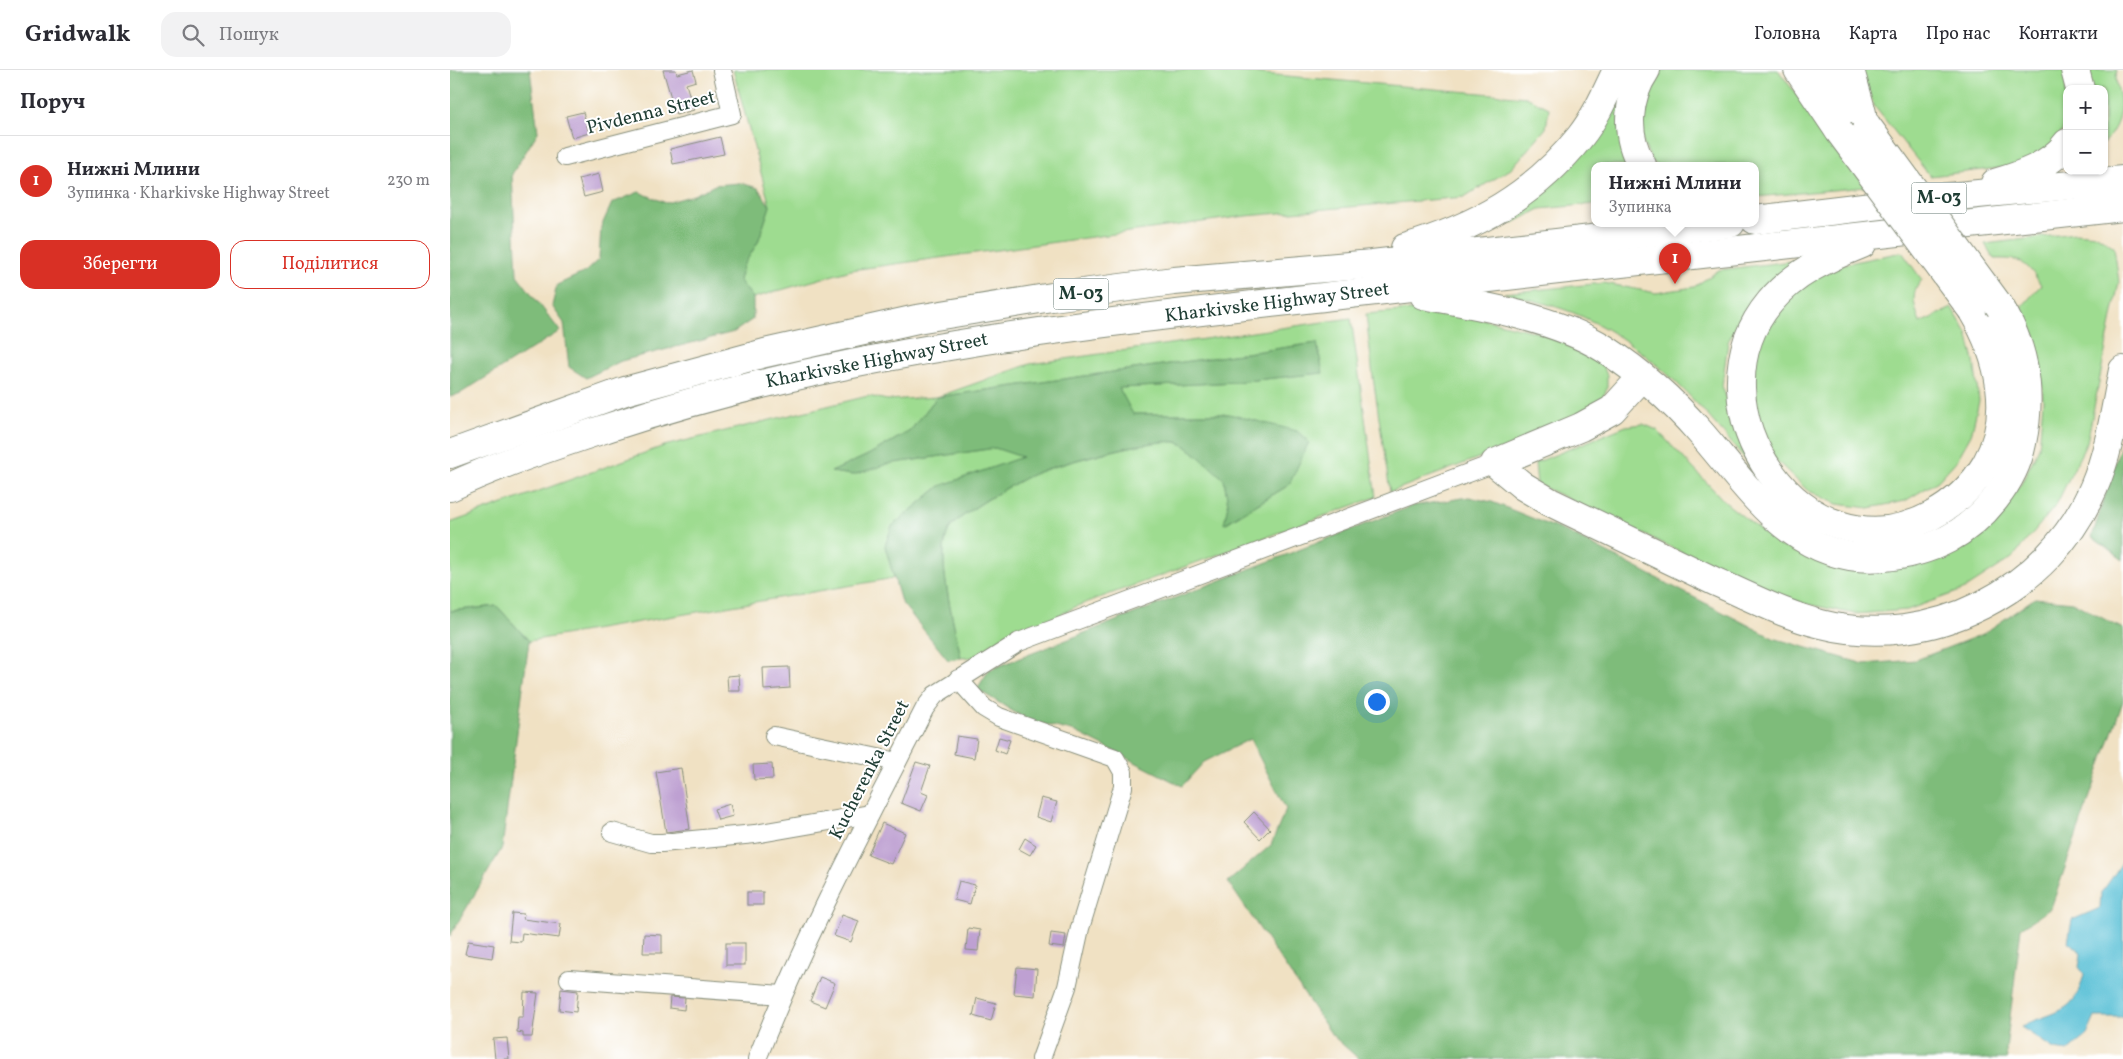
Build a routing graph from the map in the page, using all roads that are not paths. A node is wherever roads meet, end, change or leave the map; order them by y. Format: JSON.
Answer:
{"nodes":[{"id":1,"x":722,"y":70,"type":"edge"},
{"id":2,"x":1618,"y":70,"type":"edge"},
{"id":3,"x":1646,"y":70,"type":"edge"},
{"id":4,"x":1789,"y":70,"type":"edge"},
{"id":5,"x":1798,"y":70,"type":"edge"},
{"id":6,"x":1821,"y":70,"type":"edge"},
{"id":7,"x":1850,"y":70,"type":"edge"},
{"id":8,"x":2074,"y":70,"type":"edge"},
{"id":9,"x":2079,"y":85,"type":"edge"},
{"id":10,"x":1816,"y":98,"type":"junction"},
{"id":11,"x":1867,"y":126,"type":"junction"},
{"id":12,"x":2063,"y":147,"type":"edge"},
{"id":13,"x":565,"y":156,"type":"dead end"},
{"id":14,"x":1641,"y":162,"type":"edge"},
{"id":15,"x":2123,"y":180,"type":"edge"},
{"id":16,"x":1947,"y":197,"type":"junction"},
{"id":17,"x":2123,"y":207,"type":"edge"},
{"id":18,"x":1759,"y":220,"type":"edge"},
{"id":19,"x":1674,"y":227,"type":"edge"},
{"id":20,"x":1904,"y":230,"type":"junction"},
{"id":21,"x":1276,"y":271,"type":"junction"},
{"id":22,"x":1392,"y":289,"type":"junction"},
{"id":23,"x":2123,"y":370,"type":"edge"},
{"id":24,"x":1642,"y":377,"type":"junction"},
{"id":25,"x":450,"y":454,"type":"edge"},
{"id":26,"x":1495,"y":463,"type":"junction"},
{"id":27,"x":450,"y":487,"type":"edge"},
{"id":28,"x":958,"y":679,"type":"junction"},
{"id":29,"x":774,"y":736,"type":"dead end"},
{"id":30,"x":897,"y":762,"type":"junction"},
{"id":31,"x":870,"y":814,"type":"junction"},
{"id":32,"x":612,"y":832,"type":"dead end"},
{"id":33,"x":569,"y":979,"type":"dead end"},
{"id":34,"x":782,"y":995,"type":"junction"},
{"id":35,"x":757,"y":1059,"type":"edge"},
{"id":36,"x":1041,"y":1059,"type":"edge"}],
"edges":[{"from":1,"to":13,"type":"street","name":"Pivdenna Street"},
{"from":2,"to":21,"type":"highway"},
{"from":3,"to":14,"type":"highway"},
{"from":4,"to":10,"type":"highway"},
{"from":5,"to":10,"type":"highway"},
{"from":6,"to":11,"type":"highway"},
{"from":7,"to":11,"type":"highway"},
{"from":8,"to":9,"type":"highway"},
{"from":10,"to":20,"type":"highway","bridge":true},
{"from":11,"to":24,"type":"highway","bridge":true},
{"from":12,"to":16,"type":"highway"},
{"from":15,"to":16,"type":"highway","number":"М-03"},
{"from":16,"to":18,"type":"highway","number":"М-03"},
{"from":17,"to":20,"type":"highway","name":"Kharkivske Highway Street","number":"М-03"},
{"from":19,"to":21,"type":"highway","name":"Kharkivske Highway Street","number":"М-03"},
{"from":20,"to":22,"type":"highway","name":"Kharkivske Highway Street","number":"М-03"},
{"from":21,"to":25,"type":"highway","name":"Kharkivske Highway Street","number":"М-03"},
{"from":22,"to":24,"type":"highway"},
{"from":22,"to":27,"type":"highway","name":"Kharkivske Highway Street","number":"М-03"},
{"from":23,"to":26,"type":"highway"},
{"from":24,"to":26,"type":"highway"},
{"from":26,"to":28,"type":"street","name":"Kucherenka Street"},
{"from":28,"to":30,"type":"street","name":"Kucherenka Street"},
{"from":28,"to":36,"type":"street"},
{"from":29,"to":30,"type":"street"},
{"from":30,"to":31,"type":"street","name":"Kucherenka Street"},
{"from":31,"to":32,"type":"street"},
{"from":31,"to":34,"type":"street","name":"Kucherenka Street"},
{"from":33,"to":34,"type":"street"},
{"from":34,"to":35,"type":"street","name":"Kucherenka Street"}]}
